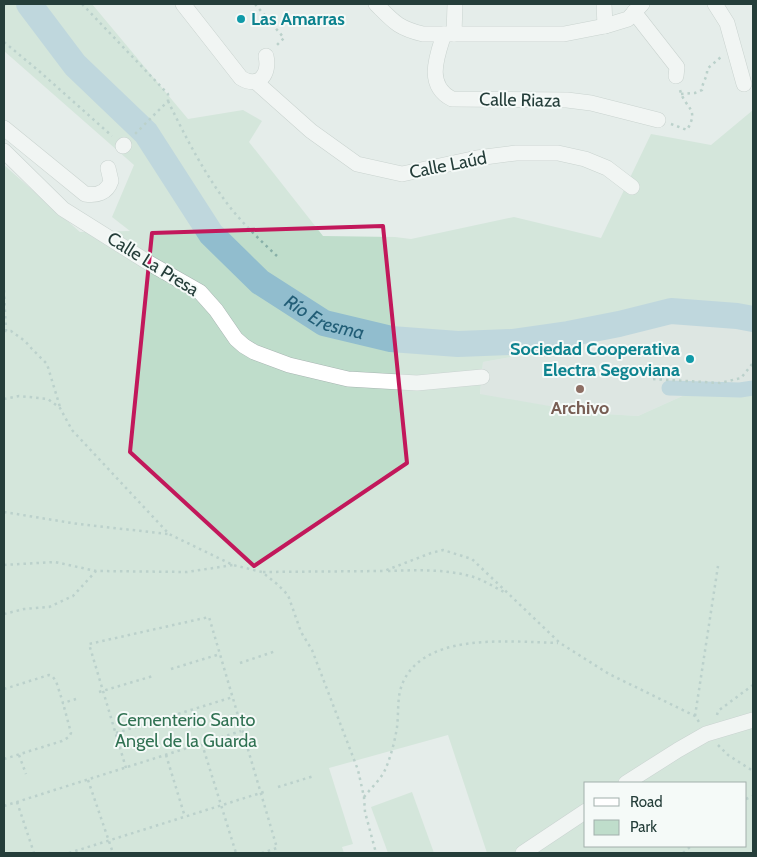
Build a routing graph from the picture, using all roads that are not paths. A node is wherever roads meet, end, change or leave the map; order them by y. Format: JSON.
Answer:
{"nodes":[{"id":1,"x":183,"y":4,"type":"edge"},
{"id":2,"x":376,"y":4,"type":"edge"},
{"id":3,"x":455,"y":4,"type":"edge"},
{"id":4,"x":604,"y":4,"type":"edge"},
{"id":5,"x":715,"y":4,"type":"edge"},
{"id":6,"x":638,"y":8,"type":"edge"},
{"id":7,"x":605,"y":26,"type":"junction"},
{"id":8,"x":449,"y":34,"type":"junction"},
{"id":9,"x":266,"y":56,"type":"road end"},
{"id":10,"x":676,"y":76,"type":"road end"},
{"id":11,"x":256,"y":82,"type":"junction"},
{"id":12,"x":744,"y":84,"type":"dead end"},
{"id":13,"x":661,"y":121,"type":"road end"},
{"id":14,"x":4,"y":128,"type":"edge"},
{"id":15,"x":4,"y":150,"type":"edge"},
{"id":16,"x":108,"y":168,"type":"dead end"},
{"id":17,"x":632,"y":188,"type":"dead end"},
{"id":18,"x":482,"y":377,"type":"dead end"},
{"id":19,"x":753,"y":720,"type":"edge"},
{"id":20,"x":628,"y":782,"type":"edge"},
{"id":21,"x":584,"y":812,"type":"edge"},
{"id":22,"x":523,"y":853,"type":"edge"}],
"edges":[{"from":1,"to":11,"type":"street","name":"Calle Laúd"},
{"from":2,"to":8,"type":"street"},
{"from":3,"to":8,"type":"street","name":"Calle Riaza"},
{"from":4,"to":7,"type":"street"},
{"from":5,"to":12,"type":"street"},
{"from":6,"to":7,"type":"street"},
{"from":6,"to":10,"type":"street"},
{"from":7,"to":8,"type":"street"},
{"from":8,"to":13,"type":"street","name":"Calle Riaza"},
{"from":9,"to":11,"type":"street"},
{"from":11,"to":17,"type":"street","name":"Calle Laúd"},
{"from":14,"to":16,"type":"street"},
{"from":15,"to":18,"type":"street","name":"Calle La Presa"},
{"from":19,"to":20,"type":"street"},
{"from":21,"to":22,"type":"street"}]}
